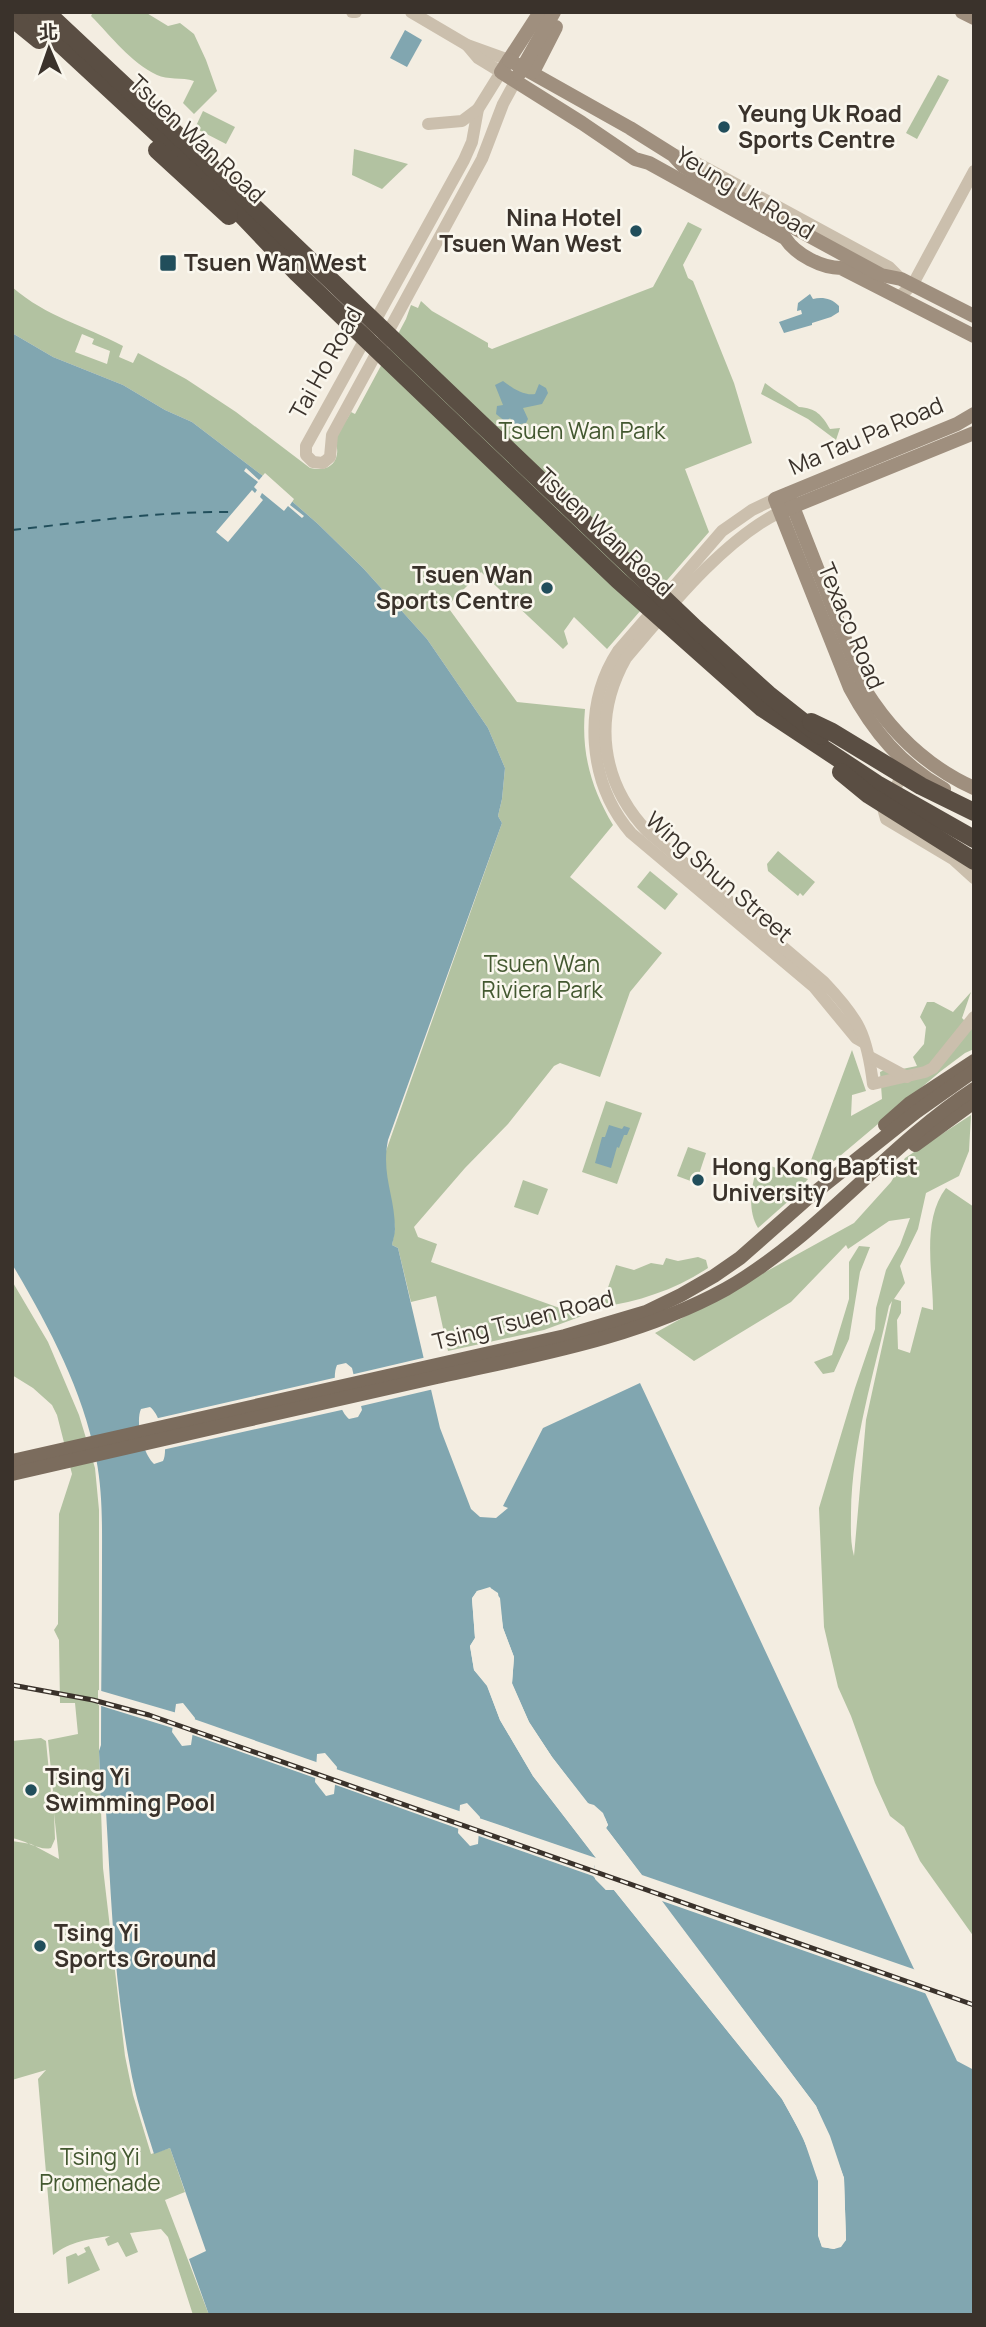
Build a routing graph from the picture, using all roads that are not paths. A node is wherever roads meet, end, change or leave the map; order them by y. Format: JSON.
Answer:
{"nodes":[{"id":1,"x":46,"y":12,"type":"edge"},
{"id":2,"x":59,"y":12,"type":"edge"},
{"id":3,"x":411,"y":12,"type":"edge"},
{"id":4,"x":540,"y":12,"type":"edge"},
{"id":5,"x":554,"y":12,"type":"edge"},
{"id":6,"x":562,"y":12,"type":"edge"},
{"id":7,"x":962,"y":12,"type":"edge"},
{"id":8,"x":12,"y":18,"type":"edge"},
{"id":9,"x":974,"y":19,"type":"edge"},
{"id":10,"x":25,"y":26,"type":"edge"},
{"id":11,"x":467,"y":45,"type":"junction"},
{"id":12,"x":509,"y":60,"type":"junction"},
{"id":13,"x":528,"y":70,"type":"junction"},
{"id":14,"x":500,"y":72,"type":"junction"},
{"id":15,"x":515,"y":82,"type":"junction"},
{"id":16,"x":478,"y":109,"type":"junction"},
{"id":17,"x":428,"y":124,"type":"dead end"},
{"id":18,"x":974,"y":171,"type":"edge"},
{"id":19,"x":320,"y":272,"type":"junction"},
{"id":20,"x":297,"y":273,"type":"junction"},
{"id":21,"x":907,"y":282,"type":"junction"},
{"id":22,"x":898,"y":298,"type":"junction"},
{"id":23,"x":974,"y":316,"type":"edge"},
{"id":24,"x":974,"y":335,"type":"edge"},
{"id":25,"x":974,"y":414,"type":"edge"},
{"id":26,"x":974,"y":433,"type":"edge"},
{"id":27,"x":784,"y":503,"type":"junction"},
{"id":28,"x":787,"y":718,"type":"junction"},
{"id":29,"x":913,"y":760,"type":"junction"},
{"id":30,"x":922,"y":776,"type":"junction"},
{"id":31,"x":974,"y":788,"type":"edge"},
{"id":32,"x":974,"y":803,"type":"edge"},
{"id":33,"x":974,"y":812,"type":"edge"},
{"id":34,"x":898,"y":821,"type":"junction"},
{"id":35,"x":974,"y":829,"type":"edge"},
{"id":36,"x":974,"y":839,"type":"edge"},
{"id":37,"x":974,"y":861,"type":"edge"},
{"id":38,"x":974,"y":878,"type":"edge"},
{"id":39,"x":974,"y":1017,"type":"edge"},
{"id":40,"x":870,"y":1057,"type":"junction"},
{"id":41,"x":974,"y":1061,"type":"edge"},
{"id":42,"x":974,"y":1072,"type":"edge"},
{"id":43,"x":907,"y":1077,"type":"junction"},
{"id":44,"x":974,"y":1089,"type":"edge"},
{"id":45,"x":974,"y":1102,"type":"edge"},
{"id":46,"x":808,"y":1198,"type":"junction"},
{"id":47,"x":841,"y":1201,"type":"junction"},
{"id":48,"x":668,"y":1309,"type":"junction"},
{"id":49,"x":12,"y":1461,"type":"edge"},
{"id":50,"x":12,"y":1474,"type":"edge"}],
"edges":[{"from":1,"to":19,"type":"highway","name":"Tsuen Wan Road"},
{"from":2,"to":19,"type":"highway"},
{"from":3,"to":11,"type":"street"},
{"from":4,"to":12,"type":"main road","name":"Tai Ho Road"},
{"from":5,"to":13,"type":"main road","name":"Tai Ho Road"},
{"from":6,"to":13,"type":"main road"},
{"from":7,"to":9,"type":"main road"},
{"from":8,"to":10,"type":"highway"},
{"from":10,"to":20,"type":"highway"},
{"from":10,"to":20,"type":"highway","name":"Tsuen Wan Road"},
{"from":11,"to":12,"type":"street"},
{"from":11,"to":14,"type":"street"},
{"from":12,"to":13,"type":"main road","name":"Yeung Uk Road"},
{"from":12,"to":14,"type":"main road","name":"Tai Ho Road"},
{"from":13,"to":15,"type":"main road","name":"Tai Ho Road"},
{"from":13,"to":21,"type":"main road","name":"Yeung Uk Road"},
{"from":14,"to":15,"type":"main road","name":"Yeung Uk Road"},
{"from":14,"to":16,"type":"street","name":"Tai Ho Road"},
{"from":15,"to":16,"type":"street","name":"Tai Ho Road"},
{"from":15,"to":22,"type":"main road","name":"Yeung Uk Road"},
{"from":16,"to":17,"type":"street"},
{"from":18,"to":21,"type":"street"},
{"from":19,"to":28,"type":"highway","name":"Tsuen Wan Road"},
{"from":20,"to":28,"type":"highway","name":"Tsuen Wan Road"},
{"from":21,"to":22,"type":"street"},
{"from":21,"to":23,"type":"main road","name":"Yeung Uk Road"},
{"from":22,"to":24,"type":"main road","name":"Yeung Uk Road"},
{"from":25,"to":27,"type":"main road","name":"Ma Tau Pa Road"},
{"from":26,"to":27,"type":"main road","name":"Ma Tau Pa Road"},
{"from":27,"to":29,"type":"main road","name":"Texaco Road"},
{"from":27,"to":40,"type":"street","name":"Wing Shun Street"},
{"from":28,"to":33,"type":"highway"},
{"from":28,"to":35,"type":"highway","name":"Tsuen Wan Road"},
{"from":28,"to":36,"type":"highway","name":"Tsuen Wan Road"},
{"from":28,"to":37,"type":"highway"},
{"from":29,"to":30,"type":"main road","name":"Texaco Road"},
{"from":29,"to":31,"type":"main road","name":"Texaco Road"},
{"from":29,"to":34,"type":"street"},
{"from":30,"to":32,"type":"main road","name":"Texaco Road"},
{"from":30,"to":34,"type":"street"},
{"from":34,"to":38,"type":"street"},
{"from":39,"to":43,"type":"street"},
{"from":40,"to":43,"type":"street"},
{"from":40,"to":43,"type":"street","name":"Wing Shun Street"},
{"from":41,"to":46,"type":"main road"},
{"from":42,"to":46,"type":"main road","name":"Tsing Tsuen Road"},
{"from":44,"to":47,"type":"main road","name":"Tsing Tsuen Road"},
{"from":45,"to":47,"type":"main road"},
{"from":46,"to":48,"type":"main road","name":"Tsing Tsuen Road"},
{"from":47,"to":48,"type":"main road","name":"Tsing Tsuen Road"},
{"from":48,"to":49,"type":"main road","name":"Tsing Tsuen Road"},
{"from":48,"to":50,"type":"main road","name":"Tsing Tsuen Road"}]}
